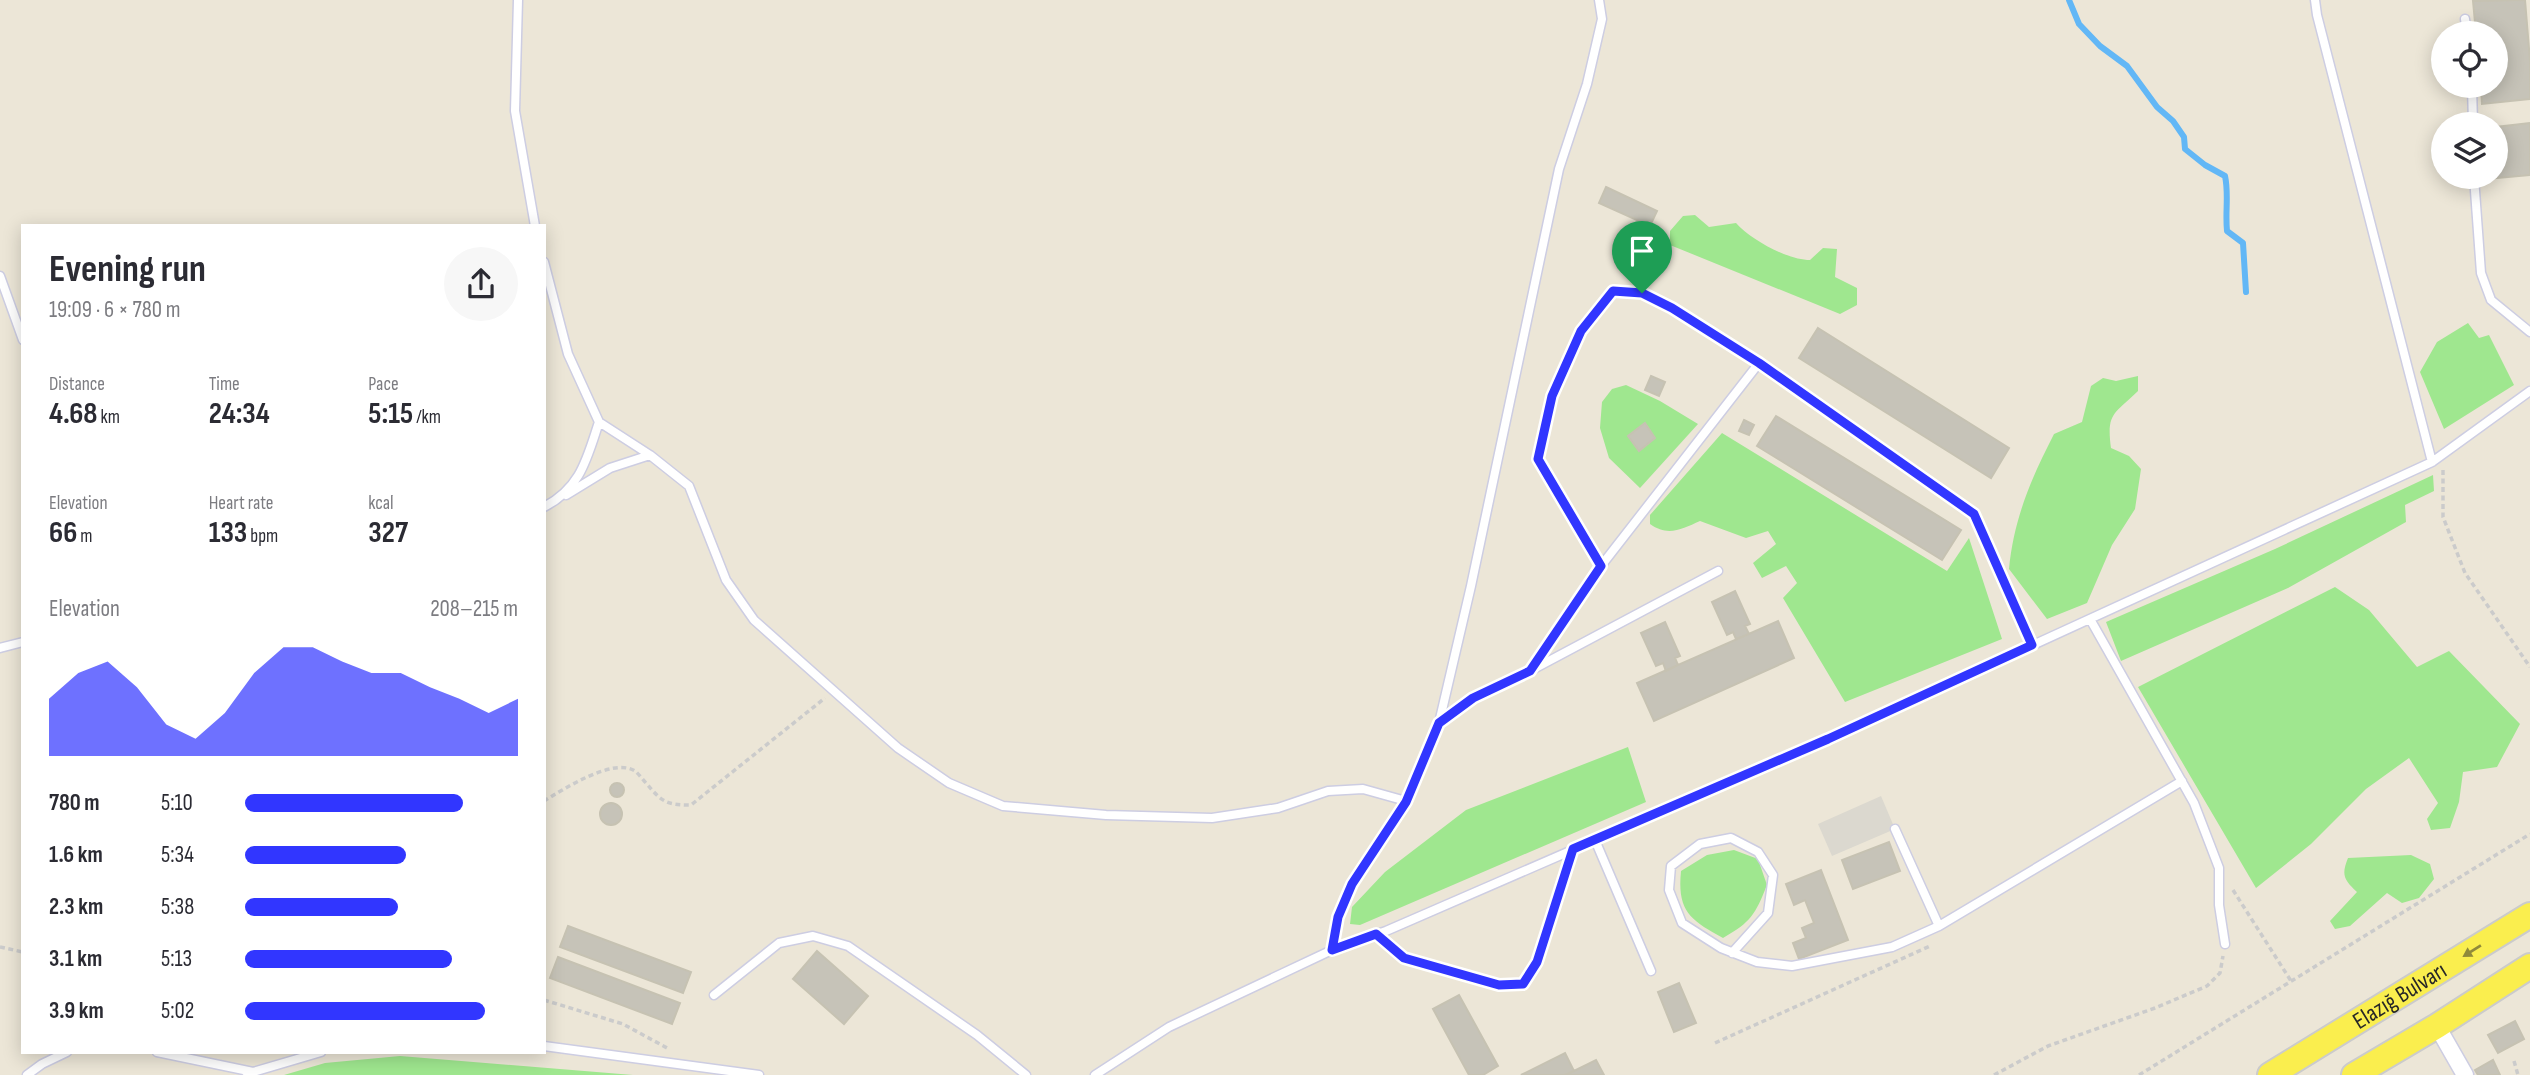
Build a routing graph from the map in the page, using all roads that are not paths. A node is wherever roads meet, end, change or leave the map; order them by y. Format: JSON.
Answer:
{"nodes":[{"id":1,"x":518,"y":0,"type":"edge"},
{"id":2,"x":1599,"y":0,"type":"edge"},
{"id":3,"x":2315,"y":0,"type":"edge"},
{"id":4,"x":2475,"y":189,"type":"edge"},
{"id":5,"x":535,"y":224,"type":"edge"},
{"id":6,"x":546,"y":270,"type":"edge"},
{"id":7,"x":0,"y":276,"type":"edge"},
{"id":8,"x":2530,"y":332,"type":"edge"},
{"id":9,"x":21,"y":334,"type":"edge"},
{"id":10,"x":1759,"y":363,"type":"junction"},
{"id":11,"x":2530,"y":391,"type":"edge"},
{"id":12,"x":599,"y":422,"type":"junction"},
{"id":13,"x":649,"y":455,"type":"junction"},
{"id":14,"x":2432,"y":462,"type":"junction"},
{"id":15,"x":560,"y":499,"type":"junction"},
{"id":16,"x":546,"y":506,"type":"edge"},
{"id":17,"x":1601,"y":566,"type":"junction"},
{"id":18,"x":1718,"y":571,"type":"dead end"},
{"id":19,"x":2090,"y":619,"type":"junction"},
{"id":20,"x":21,"y":643,"type":"edge"},
{"id":21,"x":2032,"y":645,"type":"junction"},
{"id":22,"x":0,"y":648,"type":"edge"},
{"id":23,"x":1530,"y":671,"type":"junction"},
{"id":24,"x":1439,"y":723,"type":"junction"},
{"id":25,"x":2182,"y":781,"type":"junction"},
{"id":26,"x":1406,"y":802,"type":"junction"},
{"id":27,"x":1895,"y":829,"type":"dead end"},
{"id":28,"x":1595,"y":840,"type":"junction"},
{"id":29,"x":1573,"y":849,"type":"junction"},
{"id":30,"x":2530,"y":915,"type":"edge"},
{"id":31,"x":1939,"y":926,"type":"junction"},
{"id":32,"x":1376,"y":934,"type":"junction"},
{"id":33,"x":2225,"y":944,"type":"road end"},
{"id":34,"x":1332,"y":950,"type":"junction"},
{"id":35,"x":1732,"y":953,"type":"junction"},
{"id":36,"x":2530,"y":966,"type":"edge"},
{"id":37,"x":1651,"y":971,"type":"dead end"},
{"id":38,"x":714,"y":995,"type":"dead end"},
{"id":39,"x":2437,"y":1026,"type":"junction"},
{"id":40,"x":546,"y":1046,"type":"edge"},
{"id":41,"x":63,"y":1054,"type":"edge"},
{"id":42,"x":168,"y":1054,"type":"edge"},
{"id":43,"x":315,"y":1054,"type":"edge"},
{"id":44,"x":250,"y":1074,"type":"edge"},
{"id":45,"x":27,"y":1075,"type":"edge"},
{"id":46,"x":760,"y":1075,"type":"edge"},
{"id":47,"x":1026,"y":1075,"type":"edge"},
{"id":48,"x":1095,"y":1075,"type":"edge"},
{"id":49,"x":2270,"y":1075,"type":"edge"},
{"id":50,"x":2354,"y":1075,"type":"edge"},
{"id":51,"x":2465,"y":1075,"type":"edge"}],
"edges":[{"from":1,"to":5,"type":"lane"},
{"from":2,"to":24,"type":"lane"},
{"from":3,"to":14,"type":"lane"},
{"from":4,"to":8,"type":"lane"},
{"from":6,"to":12,"type":"lane"},
{"from":7,"to":9,"type":"lane"},
{"from":10,"to":17,"type":"lane"},
{"from":10,"to":17,"type":"lane"},
{"from":10,"to":21,"type":"lane"},
{"from":11,"to":14,"type":"lane"},
{"from":12,"to":13,"type":"lane"},
{"from":12,"to":15,"type":"lane"},
{"from":13,"to":15,"type":"lane"},
{"from":13,"to":26,"type":"lane"},
{"from":14,"to":19,"type":"lane"},
{"from":15,"to":16,"type":"lane"},
{"from":17,"to":23,"type":"lane"},
{"from":18,"to":23,"type":"lane"},
{"from":19,"to":21,"type":"lane"},
{"from":19,"to":25,"type":"lane"},
{"from":20,"to":22,"type":"lane"},
{"from":21,"to":28,"type":"lane"},
{"from":23,"to":24,"type":"lane"},
{"from":24,"to":26,"type":"lane"},
{"from":25,"to":31,"type":"lane"},
{"from":25,"to":33,"type":"lane"},
{"from":26,"to":34,"type":"lane"},
{"from":27,"to":31,"type":"lane"},
{"from":28,"to":29,"type":"lane"},
{"from":28,"to":37,"type":"lane"},
{"from":29,"to":32,"type":"lane"},
{"from":29,"to":32,"type":"lane"},
{"from":30,"to":49,"type":"main road","name":"Elazığ Bulvarı","one_way":true},
{"from":31,"to":35,"type":"lane"},
{"from":32,"to":34,"type":"lane"},
{"from":34,"to":48,"type":"lane"},
{"from":35,"to":35,"type":"lane"},
{"from":36,"to":39,"type":"main road","name":"Elazığ Bulvarı"},
{"from":38,"to":47,"type":"lane"},
{"from":39,"to":50,"type":"main road","name":"Elazığ Bulvarı"},
{"from":39,"to":51,"type":"street"},
{"from":40,"to":46,"type":"lane"},
{"from":41,"to":45,"type":"lane"},
{"from":42,"to":44,"type":"lane"},
{"from":43,"to":44,"type":"lane"}]}
